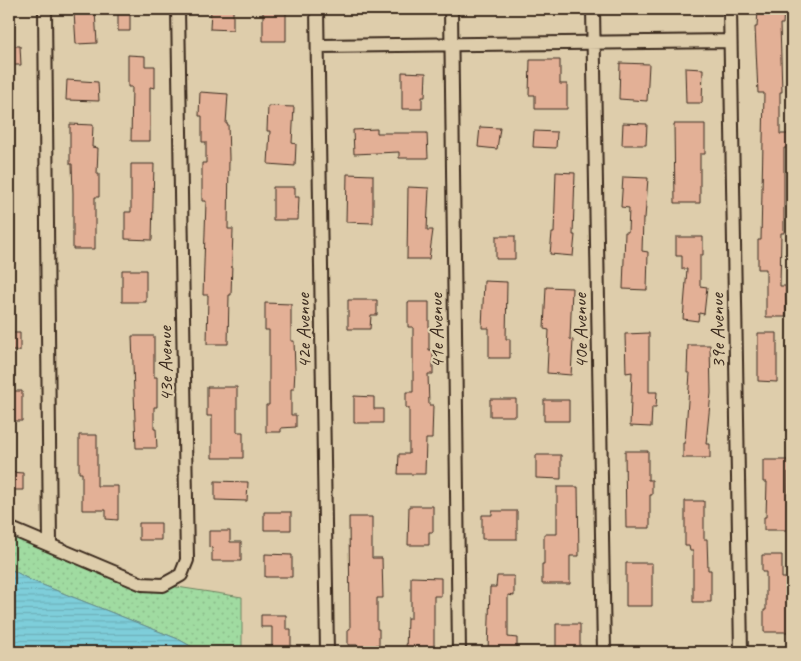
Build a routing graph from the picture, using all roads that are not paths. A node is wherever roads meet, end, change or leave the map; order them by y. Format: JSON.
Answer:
{"nodes":[{"id":1,"x":45,"y":9,"type":"edge"},
{"id":2,"x":178,"y":9,"type":"edge"},
{"id":3,"x":317,"y":9,"type":"edge"},
{"id":4,"x":451,"y":9,"type":"edge"},
{"id":5,"x":593,"y":9,"type":"edge"},
{"id":6,"x":730,"y":9,"type":"edge"},
{"id":7,"x":730,"y":41,"type":"junction"},
{"id":8,"x":594,"y":42,"type":"junction"},
{"id":9,"x":452,"y":44,"type":"junction"},
{"id":10,"x":318,"y":46,"type":"junction"},
{"id":11,"x":9,"y":528,"type":"edge"},
{"id":12,"x":50,"y":545,"type":"junction"},
{"id":13,"x":327,"y":652,"type":"edge"},
{"id":14,"x":459,"y":652,"type":"edge"},
{"id":15,"x":604,"y":652,"type":"edge"},
{"id":16,"x":741,"y":652,"type":"edge"}],
"edges":[{"from":1,"to":12,"type":"street"},
{"from":2,"to":12,"type":"street","name":"43e Avenue"},
{"from":3,"to":10,"type":"street","name":"42e Avenue"},
{"from":4,"to":9,"type":"street","name":"41e Avenue"},
{"from":5,"to":8,"type":"street","name":"40e Avenue"},
{"from":6,"to":7,"type":"street","name":"39e Avenue"},
{"from":7,"to":8,"type":"street"},
{"from":7,"to":16,"type":"street","name":"39e Avenue"},
{"from":8,"to":9,"type":"street"},
{"from":8,"to":15,"type":"street","name":"40e Avenue"},
{"from":9,"to":10,"type":"street"},
{"from":9,"to":14,"type":"street","name":"41e Avenue"},
{"from":10,"to":13,"type":"street","name":"42e Avenue"},
{"from":11,"to":12,"type":"street","name":"43e Avenue"}]}
